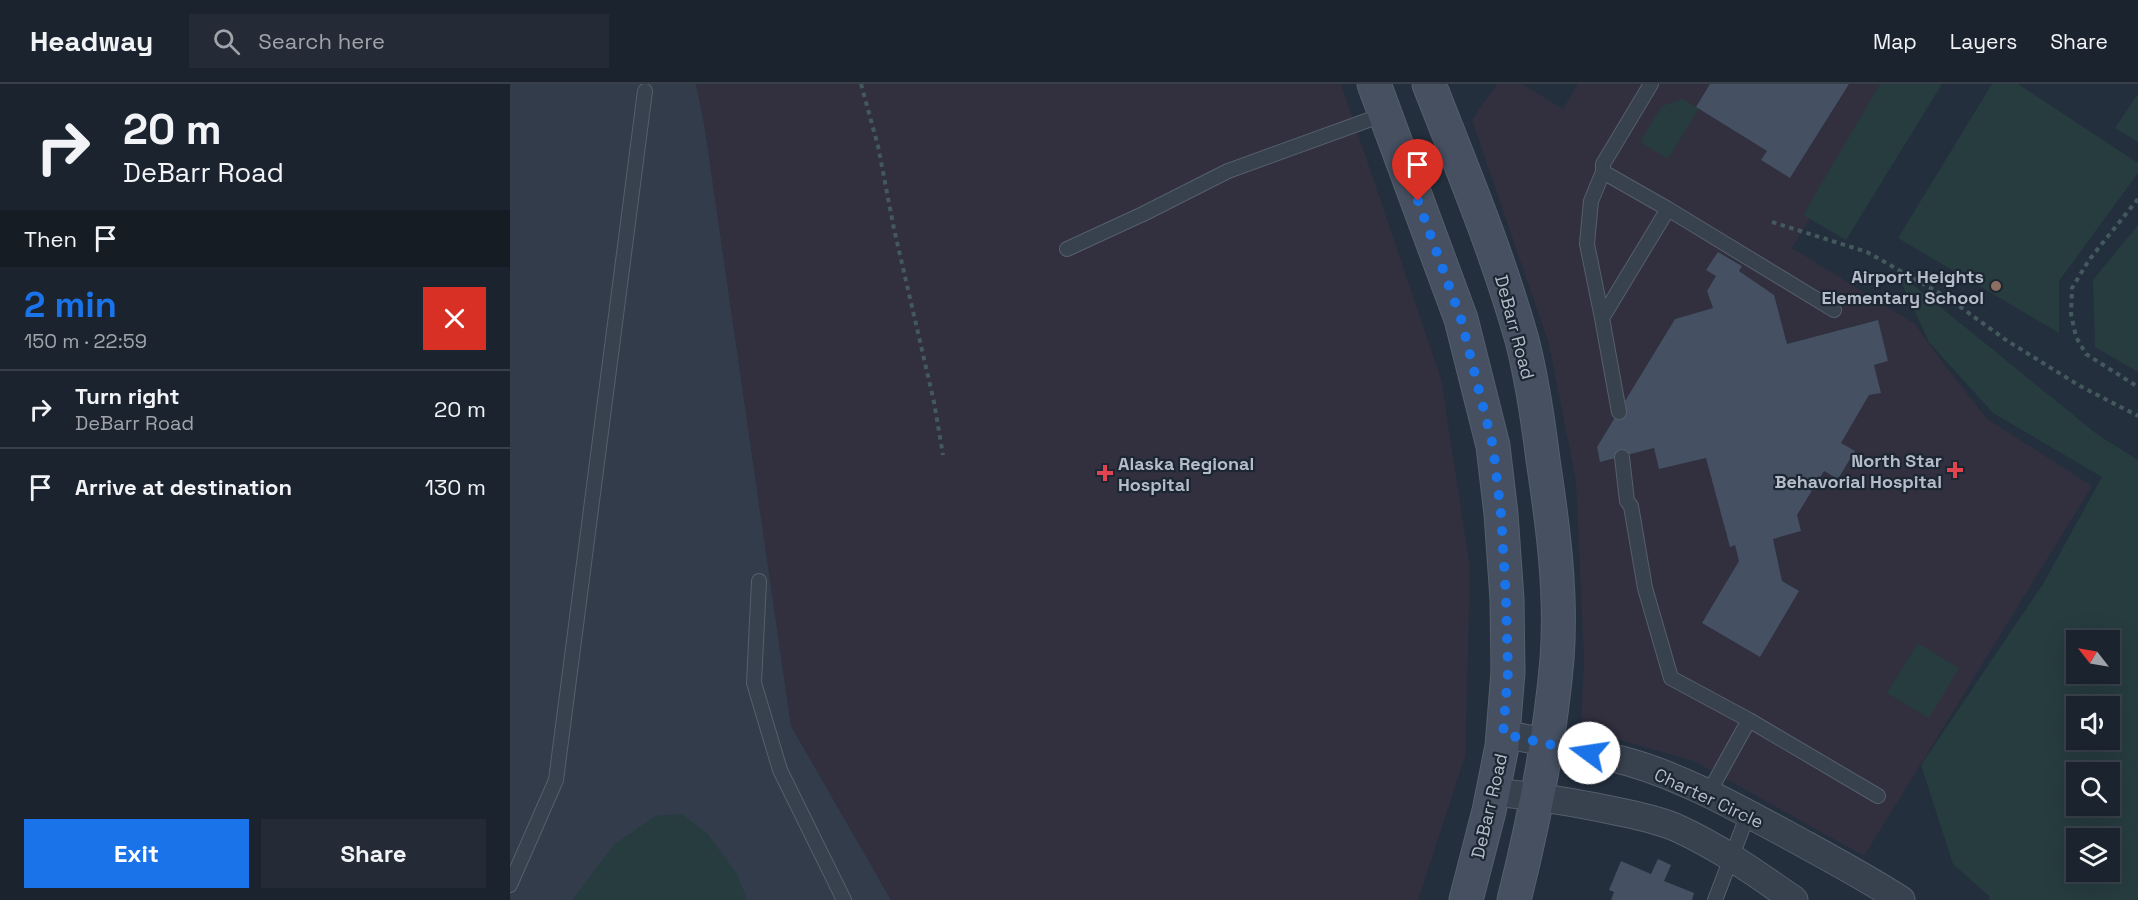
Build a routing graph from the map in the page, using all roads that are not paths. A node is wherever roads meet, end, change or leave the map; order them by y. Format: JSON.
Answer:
{"nodes":[{"id":1,"x":1429,"y":84,"type":"edge"},
{"id":2,"x":1651,"y":84,"type":"edge"},
{"id":3,"x":645,"y":91,"type":"dead end"},
{"id":4,"x":1380,"y":99,"type":"edge"},
{"id":5,"x":1603,"y":172,"type":"junction"},
{"id":6,"x":1668,"y":209,"type":"junction"},
{"id":7,"x":1067,"y":249,"type":"dead end"},
{"id":8,"x":1834,"y":310,"type":"dead end"},
{"id":9,"x":1602,"y":318,"type":"junction"},
{"id":10,"x":1618,"y":412,"type":"dead end"},
{"id":11,"x":1622,"y":457,"type":"dead end"},
{"id":12,"x":759,"y":581,"type":"dead end"},
{"id":13,"x":1749,"y":720,"type":"junction"},
{"id":14,"x":1503,"y":734,"type":"junction"},
{"id":15,"x":1547,"y":742,"type":"junction"},
{"id":16,"x":1492,"y":792,"type":"junction"},
{"id":17,"x":1708,"y":794,"type":"junction"},
{"id":18,"x":1537,"y":796,"type":"junction"},
{"id":19,"x":1878,"y":796,"type":"dead end"},
{"id":20,"x":1748,"y":814,"type":"junction"},
{"id":21,"x":1731,"y":857,"type":"junction"},
{"id":22,"x":510,"y":885,"type":"edge"},
{"id":23,"x":844,"y":900,"type":"edge"},
{"id":24,"x":1466,"y":900,"type":"edge"},
{"id":25,"x":1514,"y":900,"type":"edge"},
{"id":26,"x":1715,"y":900,"type":"edge"},
{"id":27,"x":1794,"y":900,"type":"edge"},
{"id":28,"x":1901,"y":900,"type":"edge"}],
"edges":[{"from":1,"to":15,"type":"main road","name":"DeBarr Road"},
{"from":2,"to":5,"type":"lane"},
{"from":3,"to":22,"type":"lane"},
{"from":4,"to":7,"type":"lane"},
{"from":4,"to":14,"type":"main road","name":"DeBarr Road"},
{"from":5,"to":6,"type":"lane"},
{"from":5,"to":9,"type":"lane"},
{"from":6,"to":8,"type":"lane"},
{"from":6,"to":9,"type":"lane"},
{"from":9,"to":10,"type":"lane"},
{"from":11,"to":13,"type":"lane"},
{"from":12,"to":23,"type":"lane"},
{"from":13,"to":17,"type":"lane"},
{"from":13,"to":19,"type":"lane"},
{"from":14,"to":15,"type":"street","name":"Charter Circle"},
{"from":14,"to":16,"type":"main road","name":"DeBarr Road"},
{"from":15,"to":17,"type":"street","name":"Charter Circle"},
{"from":15,"to":18,"type":"main road","name":"DeBarr Road"},
{"from":16,"to":18,"type":"street"},
{"from":16,"to":24,"type":"main road","name":"DeBarr Road"},
{"from":17,"to":20,"type":"street","name":"Charter Circle"},
{"from":18,"to":21,"type":"street"},
{"from":18,"to":25,"type":"main road","name":"DeBarr Road"},
{"from":20,"to":21,"type":"lane"},
{"from":20,"to":28,"type":"street","name":"Charter Circle"},
{"from":21,"to":26,"type":"lane"},
{"from":21,"to":27,"type":"street"}]}
